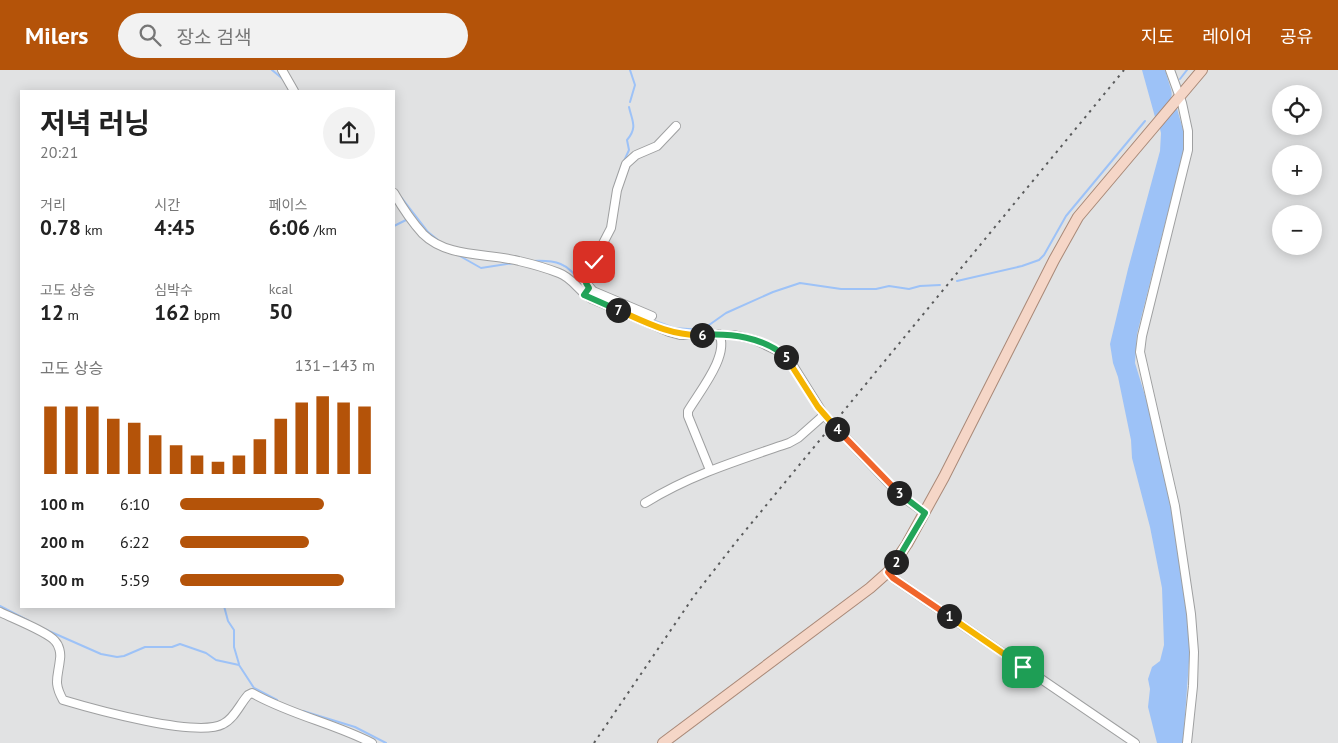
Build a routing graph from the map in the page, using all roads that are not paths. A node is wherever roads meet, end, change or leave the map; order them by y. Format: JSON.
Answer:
{"nodes":[{"id":1,"x":282,"y":70,"type":"edge"},
{"id":2,"x":1170,"y":70,"type":"edge"},
{"id":3,"x":1202,"y":70,"type":"edge"},
{"id":4,"x":293,"y":90,"type":"edge"},
{"id":5,"x":1177,"y":99,"type":"junction"},
{"id":6,"x":676,"y":126,"type":"dead end"},
{"id":7,"x":395,"y":194,"type":"edge"},
{"id":8,"x":589,"y":288,"type":"junction"},
{"id":9,"x":584,"y":295,"type":"junction"},
{"id":10,"x":652,"y":316,"type":"dead end"},
{"id":11,"x":719,"y":334,"type":"junction"},
{"id":12,"x":824,"y":415,"type":"junction"},
{"id":13,"x":710,"y":470,"type":"junction"},
{"id":14,"x":645,"y":503,"type":"dead end"},
{"id":15,"x":925,"y":513,"type":"junction"},
{"id":16,"x":888,"y":572,"type":"junction"},
{"id":17,"x":0,"y":612,"type":"edge"},
{"id":18,"x":372,"y":743,"type":"edge"},
{"id":19,"x":663,"y":743,"type":"edge"},
{"id":20,"x":1135,"y":743,"type":"edge"},
{"id":21,"x":1187,"y":743,"type":"edge"}],
"edges":[{"from":1,"to":4,"type":"street"},
{"from":2,"to":5,"type":"street"},
{"from":3,"to":5,"type":"main road"},
{"from":5,"to":15,"type":"main road"},
{"from":5,"to":21,"type":"street"},
{"from":6,"to":8,"type":"street"},
{"from":7,"to":9,"type":"street"},
{"from":8,"to":9,"type":"street"},
{"from":8,"to":10,"type":"street"},
{"from":9,"to":11,"type":"street"},
{"from":11,"to":12,"type":"street"},
{"from":11,"to":13,"type":"street"},
{"from":12,"to":13,"type":"street"},
{"from":12,"to":15,"type":"street"},
{"from":13,"to":14,"type":"street"},
{"from":15,"to":16,"type":"main road"},
{"from":16,"to":19,"type":"main road"},
{"from":16,"to":20,"type":"street"},
{"from":17,"to":18,"type":"street"}]}
